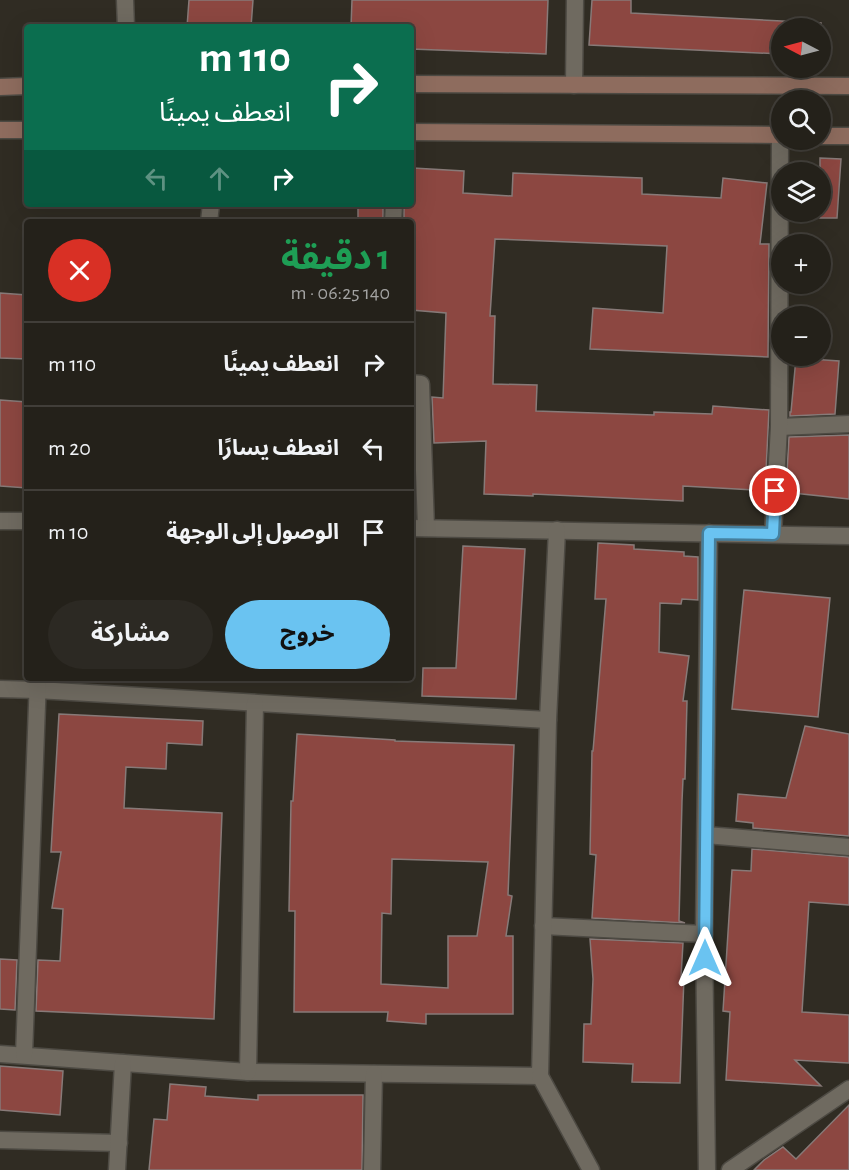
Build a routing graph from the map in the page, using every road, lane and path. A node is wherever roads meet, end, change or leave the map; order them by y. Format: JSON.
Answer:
{"nodes":[{"id":1,"x":125,"y":0,"type":"edge"},
{"id":2,"x":574,"y":0,"type":"edge"},
{"id":3,"x":126,"y":24,"type":"edge"},
{"id":4,"x":414,"y":84,"type":"edge"},
{"id":5,"x":574,"y":85,"type":"junction"},
{"id":6,"x":24,"y":86,"type":"edge"},
{"id":7,"x":849,"y":86,"type":"edge"},
{"id":8,"x":0,"y":87,"type":"edge"},
{"id":9,"x":0,"y":130,"type":"edge"},
{"id":10,"x":24,"y":130,"type":"edge"},
{"id":11,"x":414,"y":132,"type":"edge"},
{"id":12,"x":771,"y":135,"type":"edge"},
{"id":13,"x":831,"y":136,"type":"edge"},
{"id":14,"x":849,"y":136,"type":"edge"},
{"id":15,"x":781,"y":150,"type":"edge"},
{"id":16,"x":414,"y":383,"type":"edge"},
{"id":17,"x":849,"y":424,"type":"edge"},
{"id":18,"x":779,"y":427,"type":"junction"},
{"id":19,"x":0,"y":521,"type":"edge"},
{"id":20,"x":24,"y":521,"type":"edge"},
{"id":21,"x":419,"y":528,"type":"edge"},
{"id":22,"x":557,"y":530,"type":"junction"},
{"id":23,"x":709,"y":533,"type":"junction"},
{"id":24,"x":773,"y":534,"type":"junction"},
{"id":25,"x":849,"y":536,"type":"edge"},
{"id":26,"x":37,"y":684,"type":"edge"},
{"id":27,"x":0,"y":689,"type":"edge"},
{"id":28,"x":255,"y":703,"type":"junction"},
{"id":29,"x":548,"y":720,"type":"junction"},
{"id":30,"x":706,"y":835,"type":"junction"},
{"id":31,"x":849,"y":847,"type":"edge"},
{"id":32,"x":543,"y":926,"type":"junction"},
{"id":33,"x":704,"y":934,"type":"junction"},
{"id":34,"x":0,"y":1054,"type":"edge"},
{"id":35,"x":24,"y":1055,"type":"junction"},
{"id":36,"x":123,"y":1063,"type":"junction"},
{"id":37,"x":248,"y":1072,"type":"junction"},
{"id":38,"x":374,"y":1074,"type":"junction"},
{"id":39,"x":540,"y":1076,"type":"junction"},
{"id":40,"x":849,"y":1089,"type":"edge"},
{"id":41,"x":0,"y":1140,"type":"edge"},
{"id":42,"x":118,"y":1143,"type":"junction"},
{"id":43,"x":117,"y":1170,"type":"edge"},
{"id":44,"x":372,"y":1170,"type":"edge"},
{"id":45,"x":591,"y":1170,"type":"edge"},
{"id":46,"x":707,"y":1170,"type":"edge"},
{"id":47,"x":730,"y":1170,"type":"edge"}],
"edges":[{"from":1,"to":3,"type":"street"},
{"from":2,"to":5,"type":"street"},
{"from":4,"to":5,"type":"main road"},
{"from":5,"to":7,"type":"main road"},
{"from":6,"to":8,"type":"main road"},
{"from":9,"to":10,"type":"main road"},
{"from":11,"to":12,"type":"main road"},
{"from":13,"to":14,"type":"main road"},
{"from":15,"to":18,"type":"street"},
{"from":16,"to":21,"type":"street"},
{"from":17,"to":18,"type":"street"},
{"from":18,"to":24,"type":"street"},
{"from":19,"to":20,"type":"street"},
{"from":21,"to":22,"type":"street"},
{"from":22,"to":23,"type":"street"},
{"from":22,"to":29,"type":"street"},
{"from":23,"to":24,"type":"street"},
{"from":23,"to":30,"type":"street"},
{"from":24,"to":25,"type":"street"},
{"from":26,"to":27,"type":"street"},
{"from":26,"to":28,"type":"street"},
{"from":26,"to":35,"type":"street"},
{"from":28,"to":29,"type":"street"},
{"from":28,"to":37,"type":"street"},
{"from":29,"to":32,"type":"street"},
{"from":30,"to":31,"type":"street"},
{"from":30,"to":33,"type":"street"},
{"from":32,"to":33,"type":"street"},
{"from":32,"to":39,"type":"street"},
{"from":33,"to":46,"type":"street"},
{"from":34,"to":35,"type":"street"},
{"from":35,"to":36,"type":"street"},
{"from":36,"to":37,"type":"street"},
{"from":36,"to":42,"type":"street"},
{"from":37,"to":38,"type":"street"},
{"from":38,"to":39,"type":"street"},
{"from":38,"to":44,"type":"street"},
{"from":39,"to":45,"type":"street"},
{"from":40,"to":47,"type":"street"},
{"from":41,"to":42,"type":"street"},
{"from":42,"to":43,"type":"street"}]}
